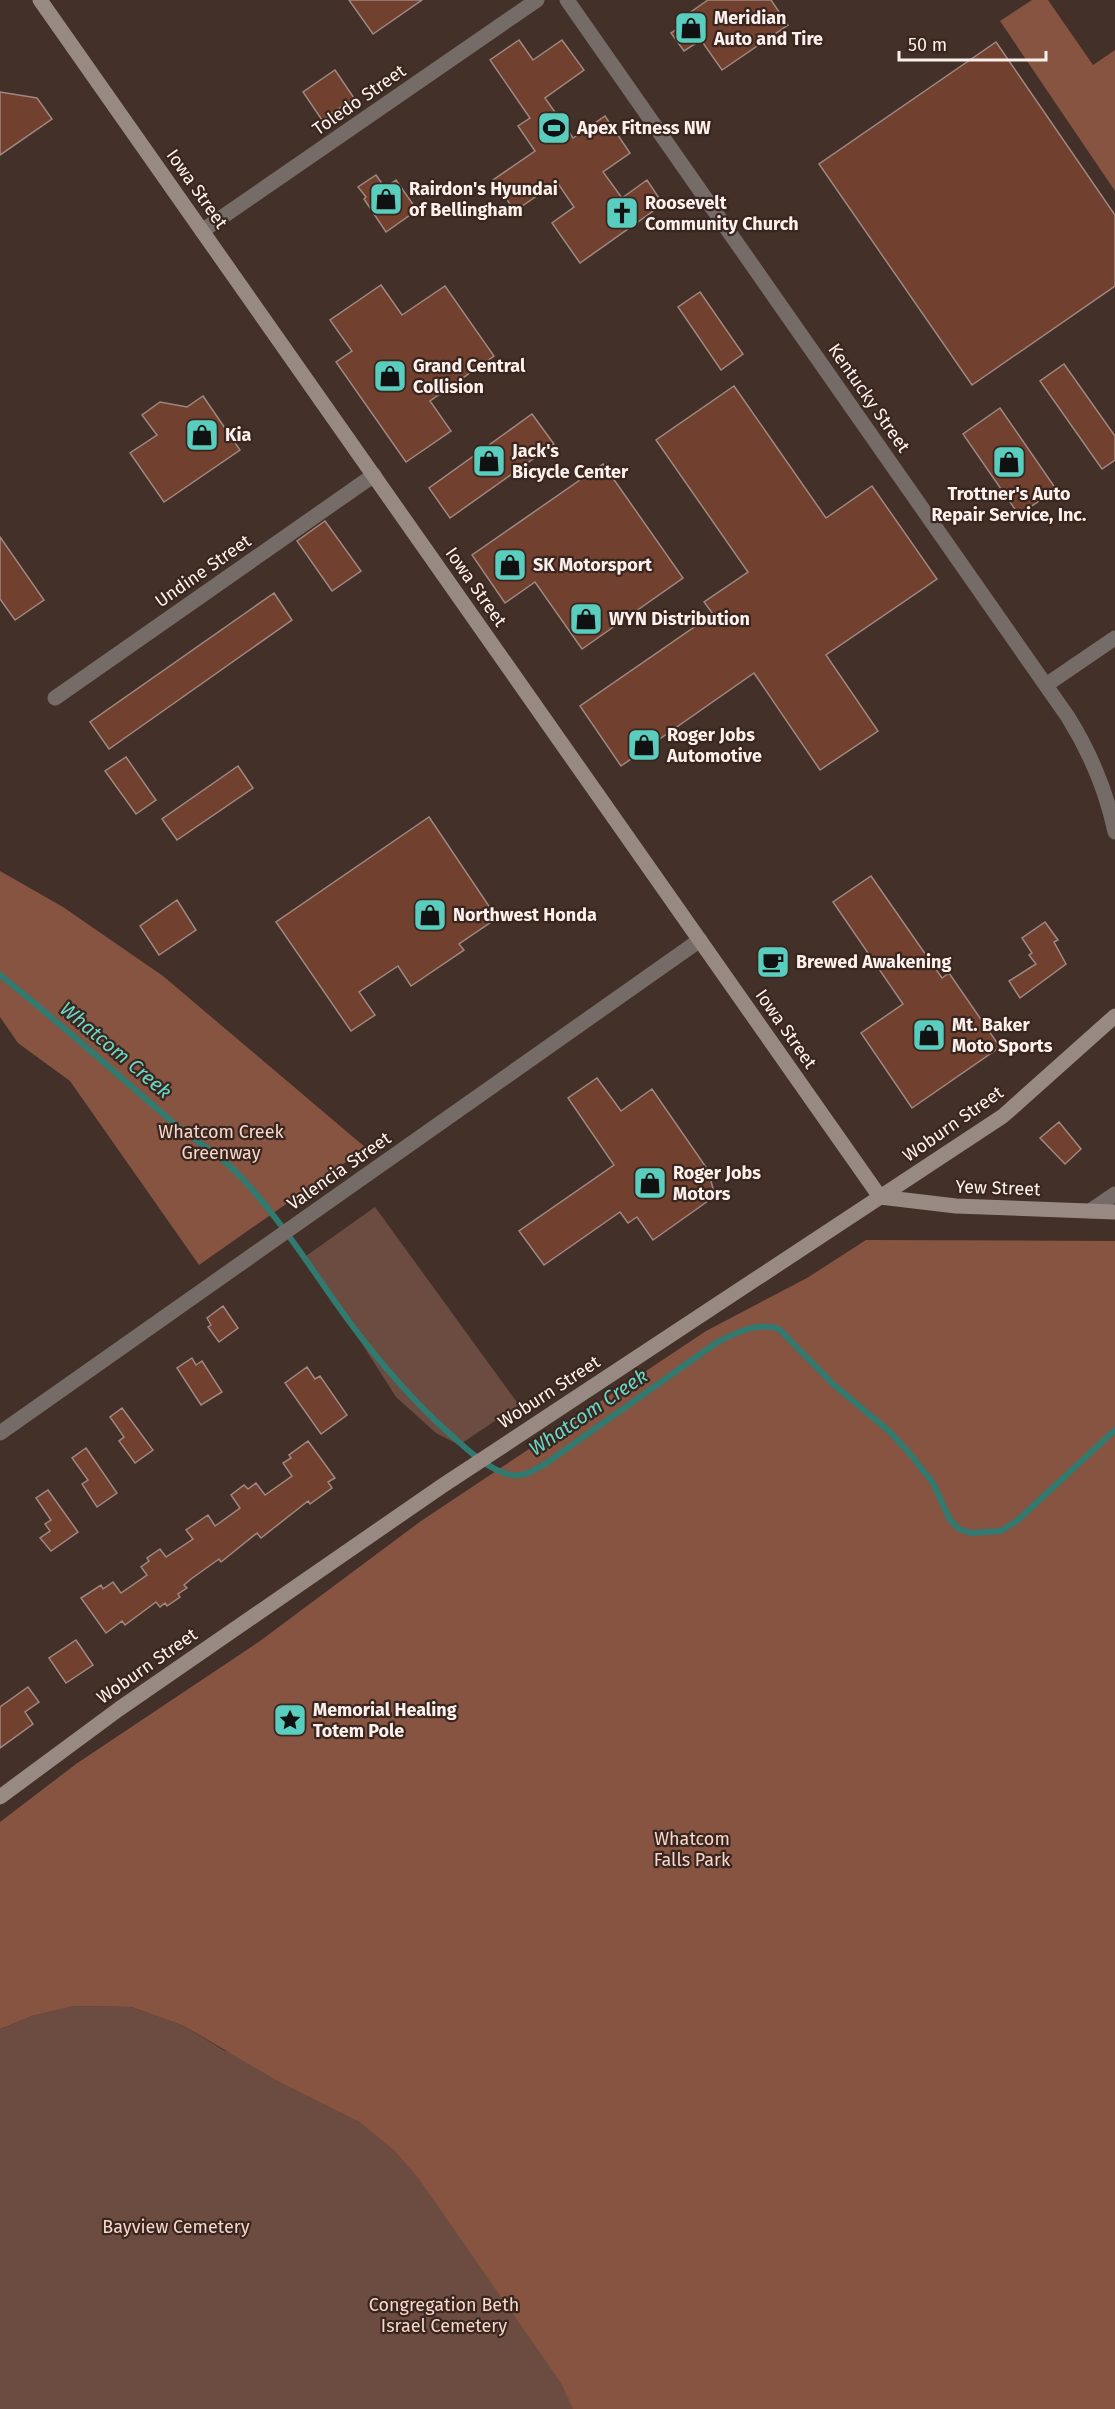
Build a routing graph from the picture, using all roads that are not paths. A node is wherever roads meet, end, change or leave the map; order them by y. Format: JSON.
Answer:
{"nodes":[{"id":1,"x":40,"y":0,"type":"edge"},
{"id":2,"x":537,"y":0,"type":"edge"},
{"id":3,"x":567,"y":0,"type":"edge"},
{"id":4,"x":202,"y":231,"type":"junction"},
{"id":5,"x":374,"y":476,"type":"junction"},
{"id":6,"x":1115,"y":638,"type":"edge"},
{"id":7,"x":1046,"y":685,"type":"junction"},
{"id":8,"x":55,"y":698,"type":"dead end"},
{"id":9,"x":1115,"y":832,"type":"edge"},
{"id":10,"x":700,"y":940,"type":"junction"},
{"id":11,"x":1115,"y":1016,"type":"edge"},
{"id":12,"x":1115,"y":1194,"type":"edge"},
{"id":13,"x":880,"y":1197,"type":"junction"},
{"id":14,"x":1090,"y":1211,"type":"junction"},
{"id":15,"x":1115,"y":1212,"type":"edge"},
{"id":16,"x":0,"y":1433,"type":"edge"},
{"id":17,"x":0,"y":1797,"type":"edge"}],
"edges":[{"from":1,"to":4,"type":"main road","name":"Iowa Street"},
{"from":2,"to":4,"type":"street","name":"Toledo Street"},
{"from":3,"to":7,"type":"street","name":"Kentucky Street"},
{"from":4,"to":5,"type":"main road","name":"Iowa Street"},
{"from":5,"to":8,"type":"street","name":"Undine Street"},
{"from":5,"to":10,"type":"main road","name":"Iowa Street"},
{"from":6,"to":7,"type":"street"},
{"from":7,"to":9,"type":"street","name":"Kentucky Street"},
{"from":10,"to":13,"type":"main road","name":"Iowa Street"},
{"from":10,"to":16,"type":"street","name":"Valencia Street"},
{"from":11,"to":13,"type":"main road","name":"Woburn Street"},
{"from":12,"to":14,"type":"street"},
{"from":13,"to":14,"type":"main road","name":"Yew Street"},
{"from":13,"to":17,"type":"main road","name":"Woburn Street"},
{"from":14,"to":15,"type":"main road","name":"Yew Street"}]}
